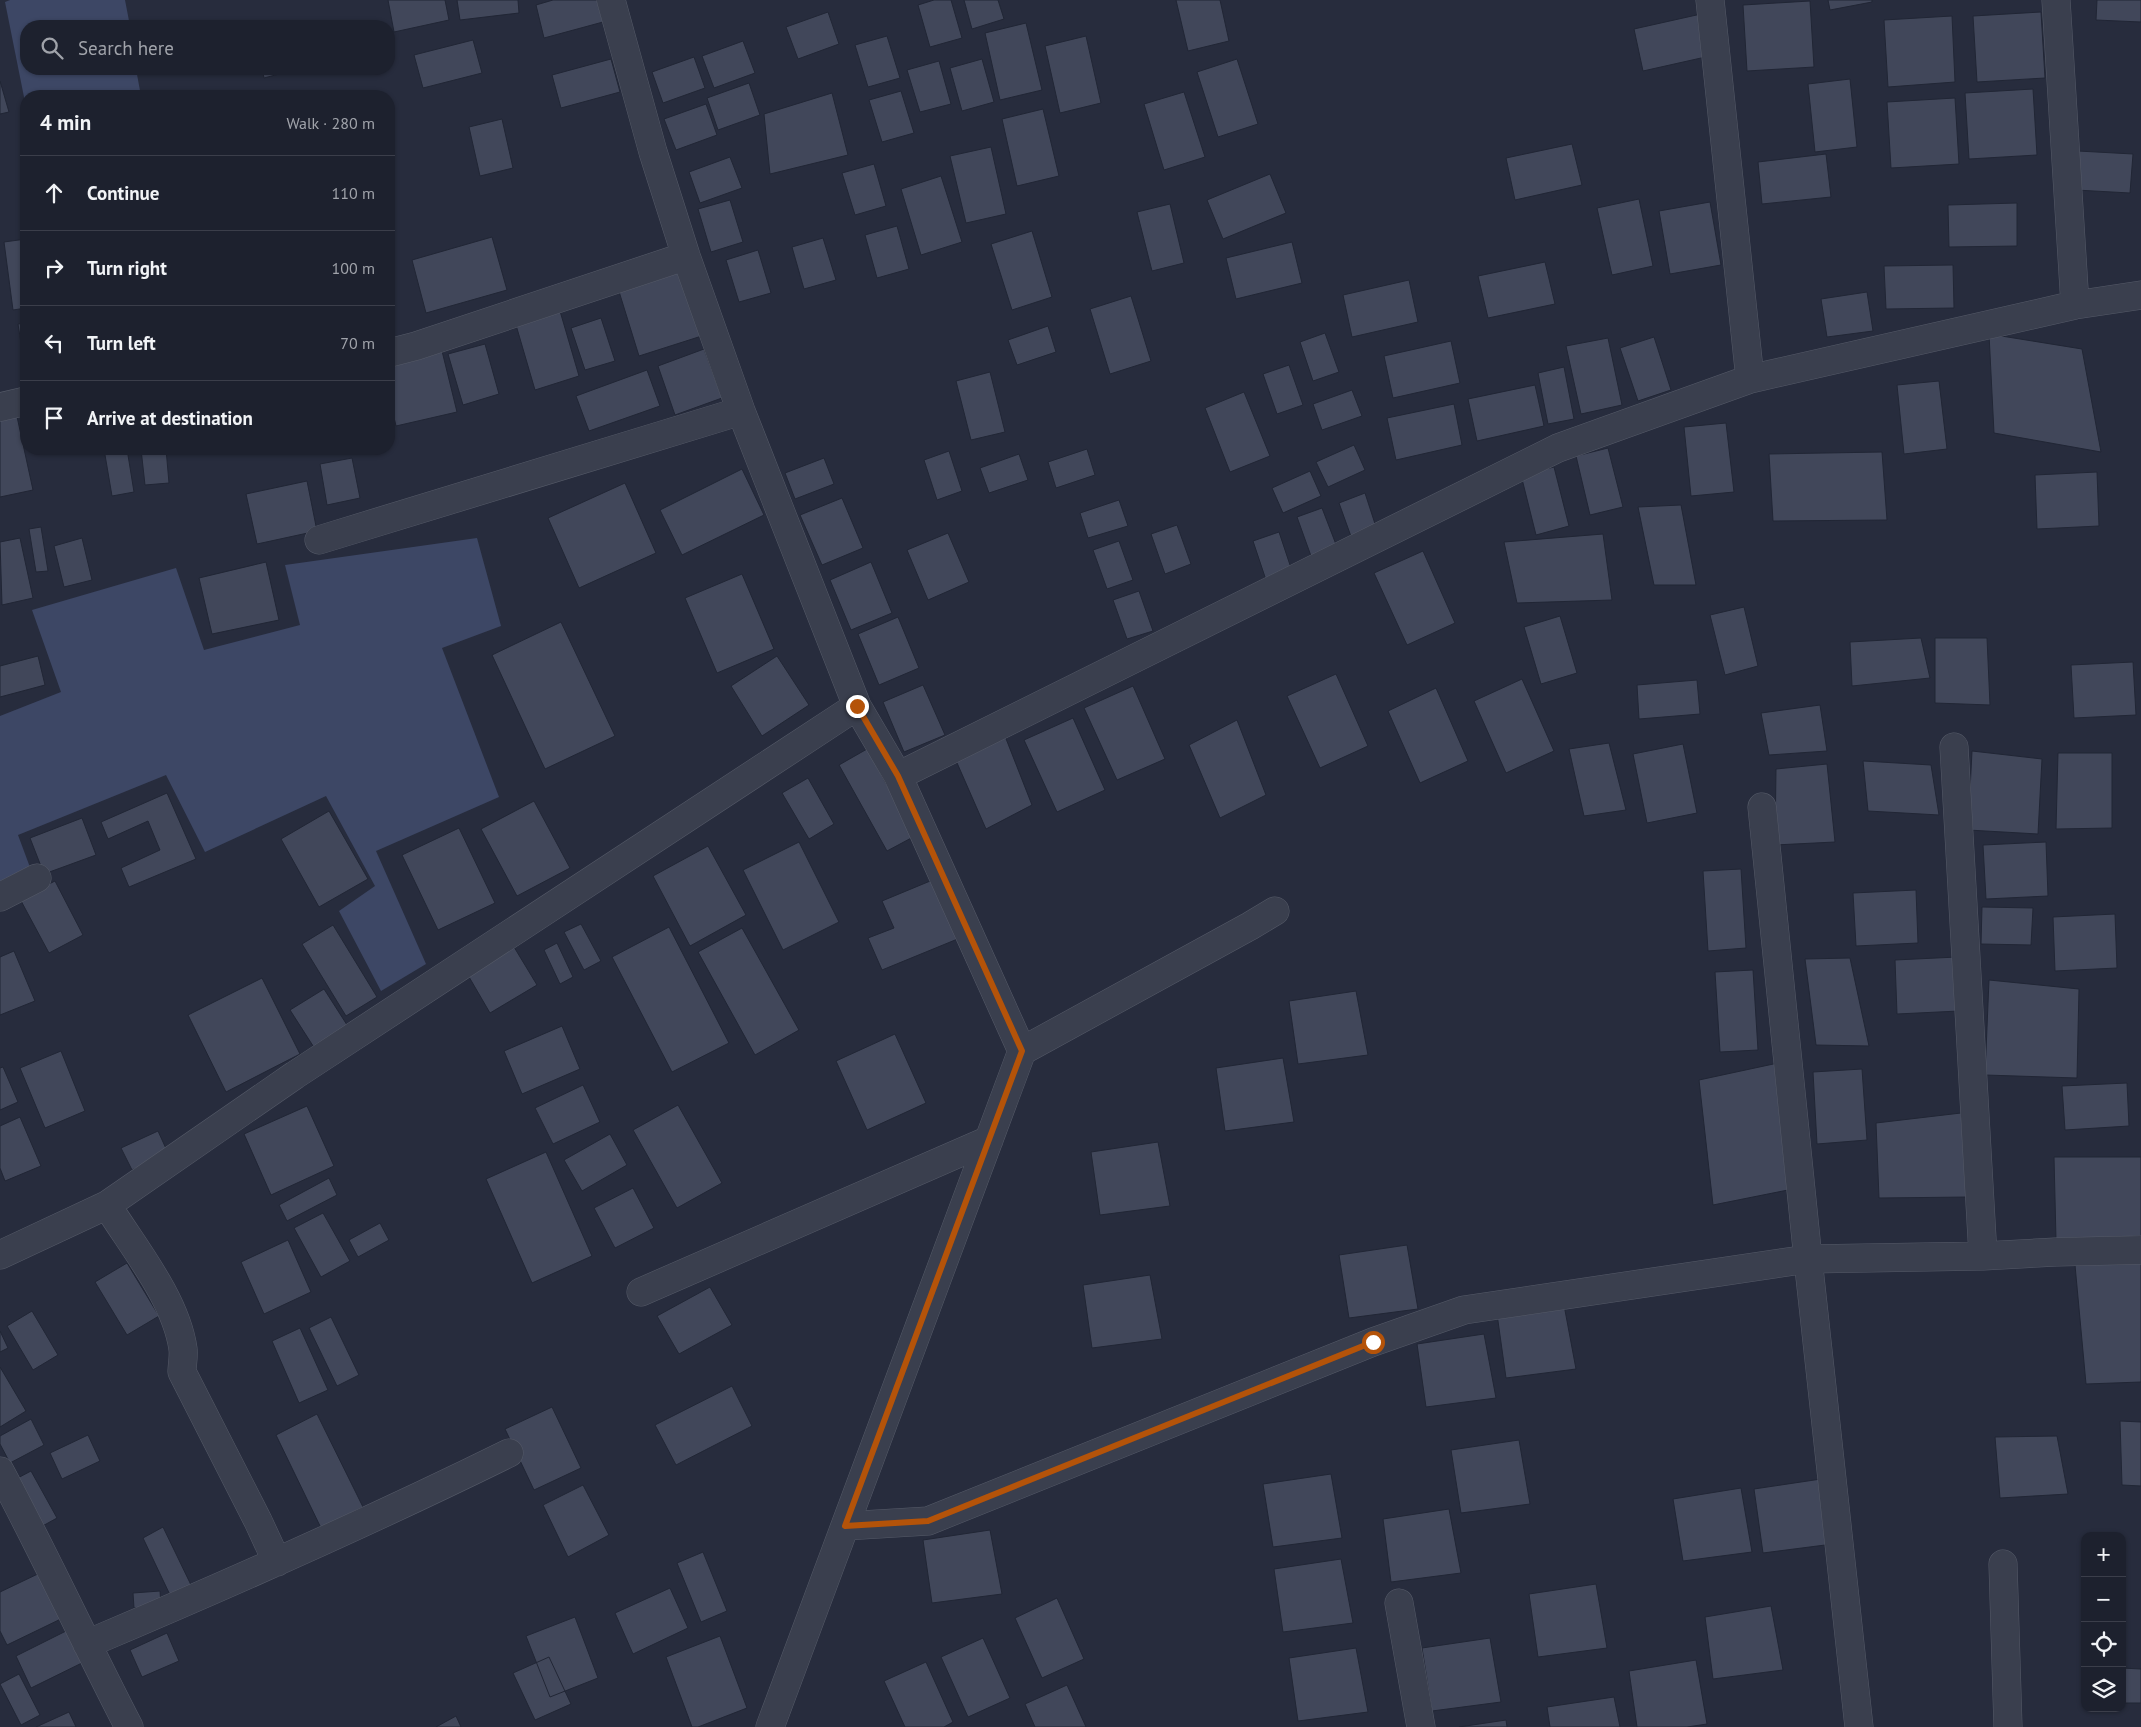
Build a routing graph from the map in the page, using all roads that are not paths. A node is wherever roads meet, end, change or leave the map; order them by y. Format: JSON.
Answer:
{"nodes":[{"id":1,"x":611,"y":0,"type":"edge"},
{"id":2,"x":1710,"y":0,"type":"edge"},
{"id":3,"x":2056,"y":0,"type":"edge"},
{"id":4,"x":686,"y":256,"type":"junction"},
{"id":5,"x":2141,"y":295,"type":"edge"},
{"id":6,"x":2075,"y":305,"type":"junction"},
{"id":7,"x":395,"y":351,"type":"edge"},
{"id":8,"x":1750,"y":380,"type":"junction"},
{"id":9,"x":20,"y":403,"type":"edge"},
{"id":10,"x":0,"y":408,"type":"edge"},
{"id":11,"x":741,"y":411,"type":"junction"},
{"id":12,"x":319,"y":540,"type":"dead end"},
{"id":13,"x":857,"y":706,"type":"junction"},
{"id":14,"x":1954,"y":747,"type":"dead end"},
{"id":15,"x":898,"y":776,"type":"junction"},
{"id":16,"x":1762,"y":807,"type":"dead end"},
{"id":17,"x":37,"y":878,"type":"dead end"},
{"id":18,"x":0,"y":897,"type":"edge"},
{"id":19,"x":1275,"y":910,"type":"dead end"},
{"id":20,"x":1022,"y":1051,"type":"junction"},
{"id":21,"x":989,"y":1140,"type":"junction"},
{"id":22,"x":107,"y":1205,"type":"junction"},
{"id":23,"x":2141,"y":1250,"type":"edge"},
{"id":24,"x":0,"y":1255,"type":"edge"},
{"id":25,"x":1983,"y":1256,"type":"junction"},
{"id":26,"x":1808,"y":1259,"type":"junction"},
{"id":27,"x":642,"y":1292,"type":"dead end"},
{"id":28,"x":510,"y":1453,"type":"dead end"},
{"id":29,"x":0,"y":1471,"type":"edge"},
{"id":30,"x":845,"y":1526,"type":"junction"},
{"id":31,"x":277,"y":1562,"type":"junction"},
{"id":32,"x":2003,"y":1564,"type":"dead end"},
{"id":33,"x":1399,"y":1603,"type":"dead end"},
{"id":34,"x":86,"y":1644,"type":"junction"},
{"id":35,"x":129,"y":1727,"type":"edge"},
{"id":36,"x":770,"y":1727,"type":"edge"},
{"id":37,"x":1420,"y":1727,"type":"edge"},
{"id":38,"x":1859,"y":1727,"type":"edge"},
{"id":39,"x":2008,"y":1727,"type":"edge"}],
"edges":[{"from":1,"to":4,"type":"street"},
{"from":2,"to":8,"type":"street"},
{"from":3,"to":6,"type":"street"},
{"from":4,"to":7,"type":"street"},
{"from":4,"to":11,"type":"street"},
{"from":5,"to":6,"type":"street"},
{"from":6,"to":8,"type":"street"},
{"from":8,"to":15,"type":"street"},
{"from":9,"to":10,"type":"street"},
{"from":11,"to":12,"type":"street"},
{"from":11,"to":13,"type":"street"},
{"from":13,"to":15,"type":"street"},
{"from":13,"to":22,"type":"street"},
{"from":14,"to":25,"type":"street"},
{"from":15,"to":20,"type":"street"},
{"from":16,"to":26,"type":"street"},
{"from":17,"to":18,"type":"street"},
{"from":19,"to":20,"type":"street"},
{"from":20,"to":21,"type":"street"},
{"from":21,"to":27,"type":"street"},
{"from":21,"to":30,"type":"street"},
{"from":22,"to":24,"type":"street"},
{"from":22,"to":31,"type":"street"},
{"from":23,"to":25,"type":"street"},
{"from":25,"to":26,"type":"street"},
{"from":26,"to":30,"type":"street"},
{"from":26,"to":38,"type":"street"},
{"from":28,"to":31,"type":"street"},
{"from":29,"to":34,"type":"street"},
{"from":30,"to":36,"type":"street"},
{"from":31,"to":34,"type":"street"},
{"from":32,"to":39,"type":"street"},
{"from":33,"to":37,"type":"street"},
{"from":34,"to":35,"type":"street"}]}
